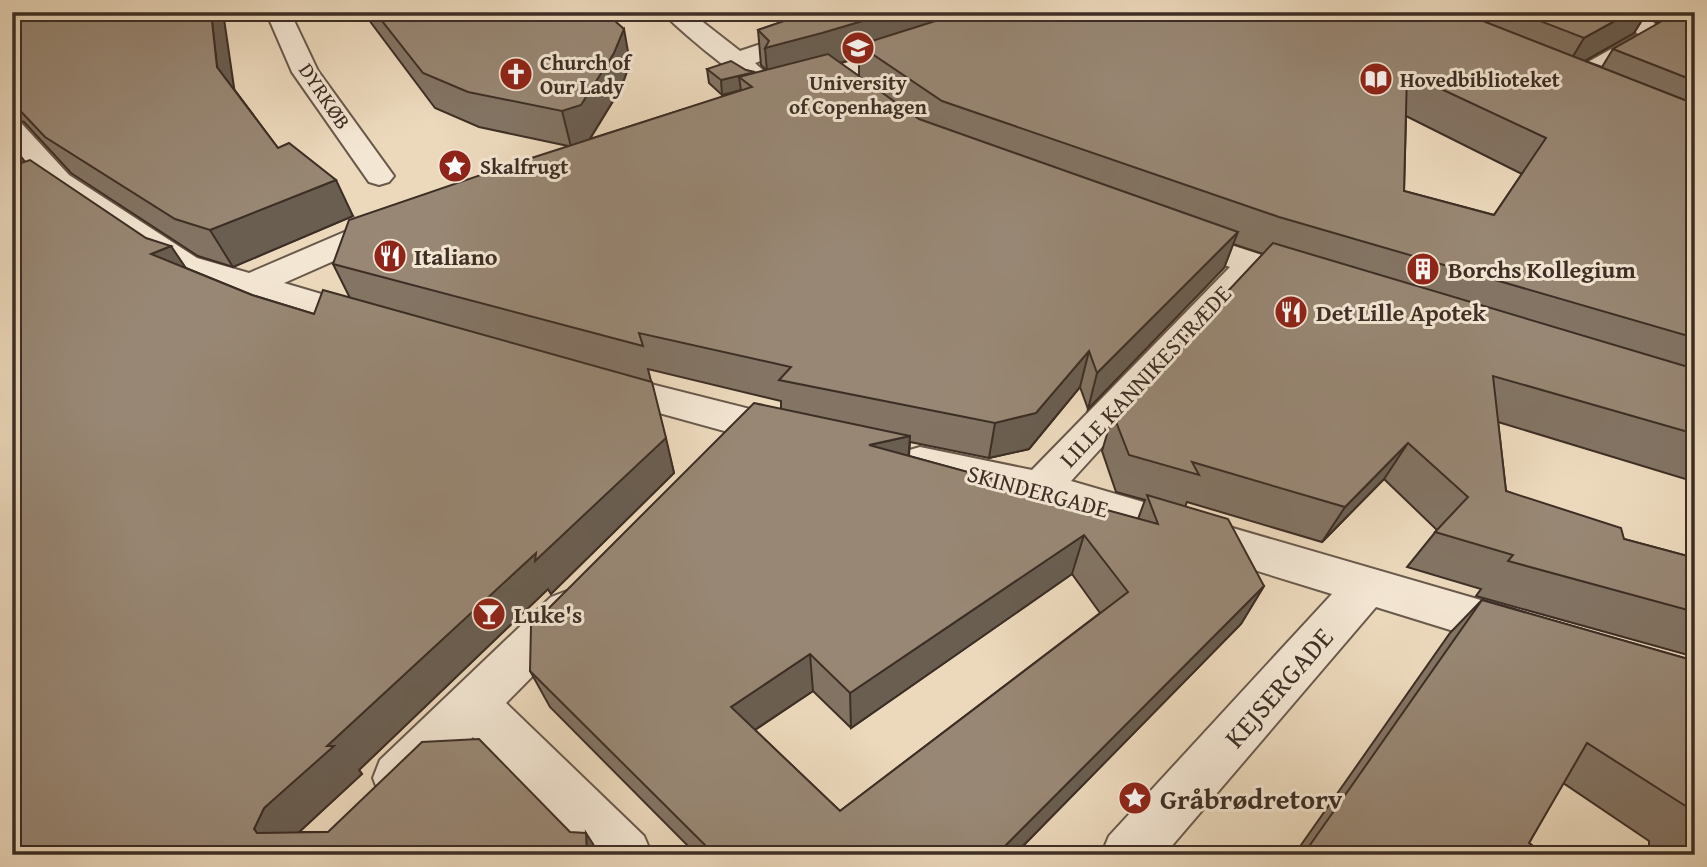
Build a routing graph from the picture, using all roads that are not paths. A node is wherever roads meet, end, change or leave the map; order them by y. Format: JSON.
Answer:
{"nodes":[{"id":1,"x":278,"y":12,"type":"edge"},
{"id":2,"x":675,"y":12,"type":"edge"},
{"id":3,"x":869,"y":12,"type":"edge"},
{"id":4,"x":1626,"y":12,"type":"edge"},
{"id":5,"x":931,"y":46,"type":"edge"},
{"id":6,"x":736,"y":61,"type":"junction"},
{"id":7,"x":1539,"y":76,"type":"edge"},
{"id":8,"x":833,"y":77,"type":"junction"},
{"id":9,"x":865,"y":100,"type":"edge"},
{"id":10,"x":12,"y":130,"type":"edge"},
{"id":11,"x":379,"y":176,"type":"dead end"},
{"id":12,"x":410,"y":217,"type":"edge"},
{"id":13,"x":1160,"y":231,"type":"edge"},
{"id":14,"x":1251,"y":264,"type":"junction"},
{"id":15,"x":249,"y":286,"type":"junction"},
{"id":16,"x":1329,"y":288,"type":"edge"},
{"id":17,"x":394,"y":326,"type":"edge"},
{"id":18,"x":579,"y":378,"type":"edge"},
{"id":19,"x":816,"y":440,"type":"edge"},
{"id":20,"x":882,"y":454,"type":"edge"},
{"id":21,"x":1040,"y":488,"type":"junction"},
{"id":22,"x":598,"y":580,"type":"edge"},
{"id":23,"x":1366,"y":587,"type":"junction"},
{"id":24,"x":1550,"y":640,"type":"edge"},
{"id":25,"x":474,"y":705,"type":"junction"},
{"id":26,"x":366,"y":808,"type":"edge"},
{"id":27,"x":625,"y":855,"type":"edge"},
{"id":28,"x":1128,"y":855,"type":"edge"}],
"edges":[{"from":1,"to":11,"type":"street","name":"DYRKØB"},
{"from":2,"to":6,"type":"street"},
{"from":3,"to":6,"type":"street"},
{"from":4,"to":7,"type":"street"},
{"from":5,"to":8,"type":"street"},
{"from":6,"to":8,"type":"street"},
{"from":8,"to":9,"type":"street"},
{"from":10,"to":15,"type":"street"},
{"from":12,"to":15,"type":"street"},
{"from":13,"to":14,"type":"street"},
{"from":14,"to":16,"type":"street"},
{"from":14,"to":21,"type":"street","name":"LILLE KANNIKESTRÆDE"},
{"from":15,"to":17,"type":"street"},
{"from":18,"to":19,"type":"street"},
{"from":20,"to":21,"type":"street","name":"SKINDERGADE"},
{"from":21,"to":23,"type":"street","name":"SKINDERGADE"},
{"from":22,"to":25,"type":"street"},
{"from":23,"to":24,"type":"street","name":"SKINDERGADE"},
{"from":23,"to":28,"type":"street","name":"KEJSERGADE"},
{"from":25,"to":26,"type":"street"},
{"from":25,"to":27,"type":"street"}]}
